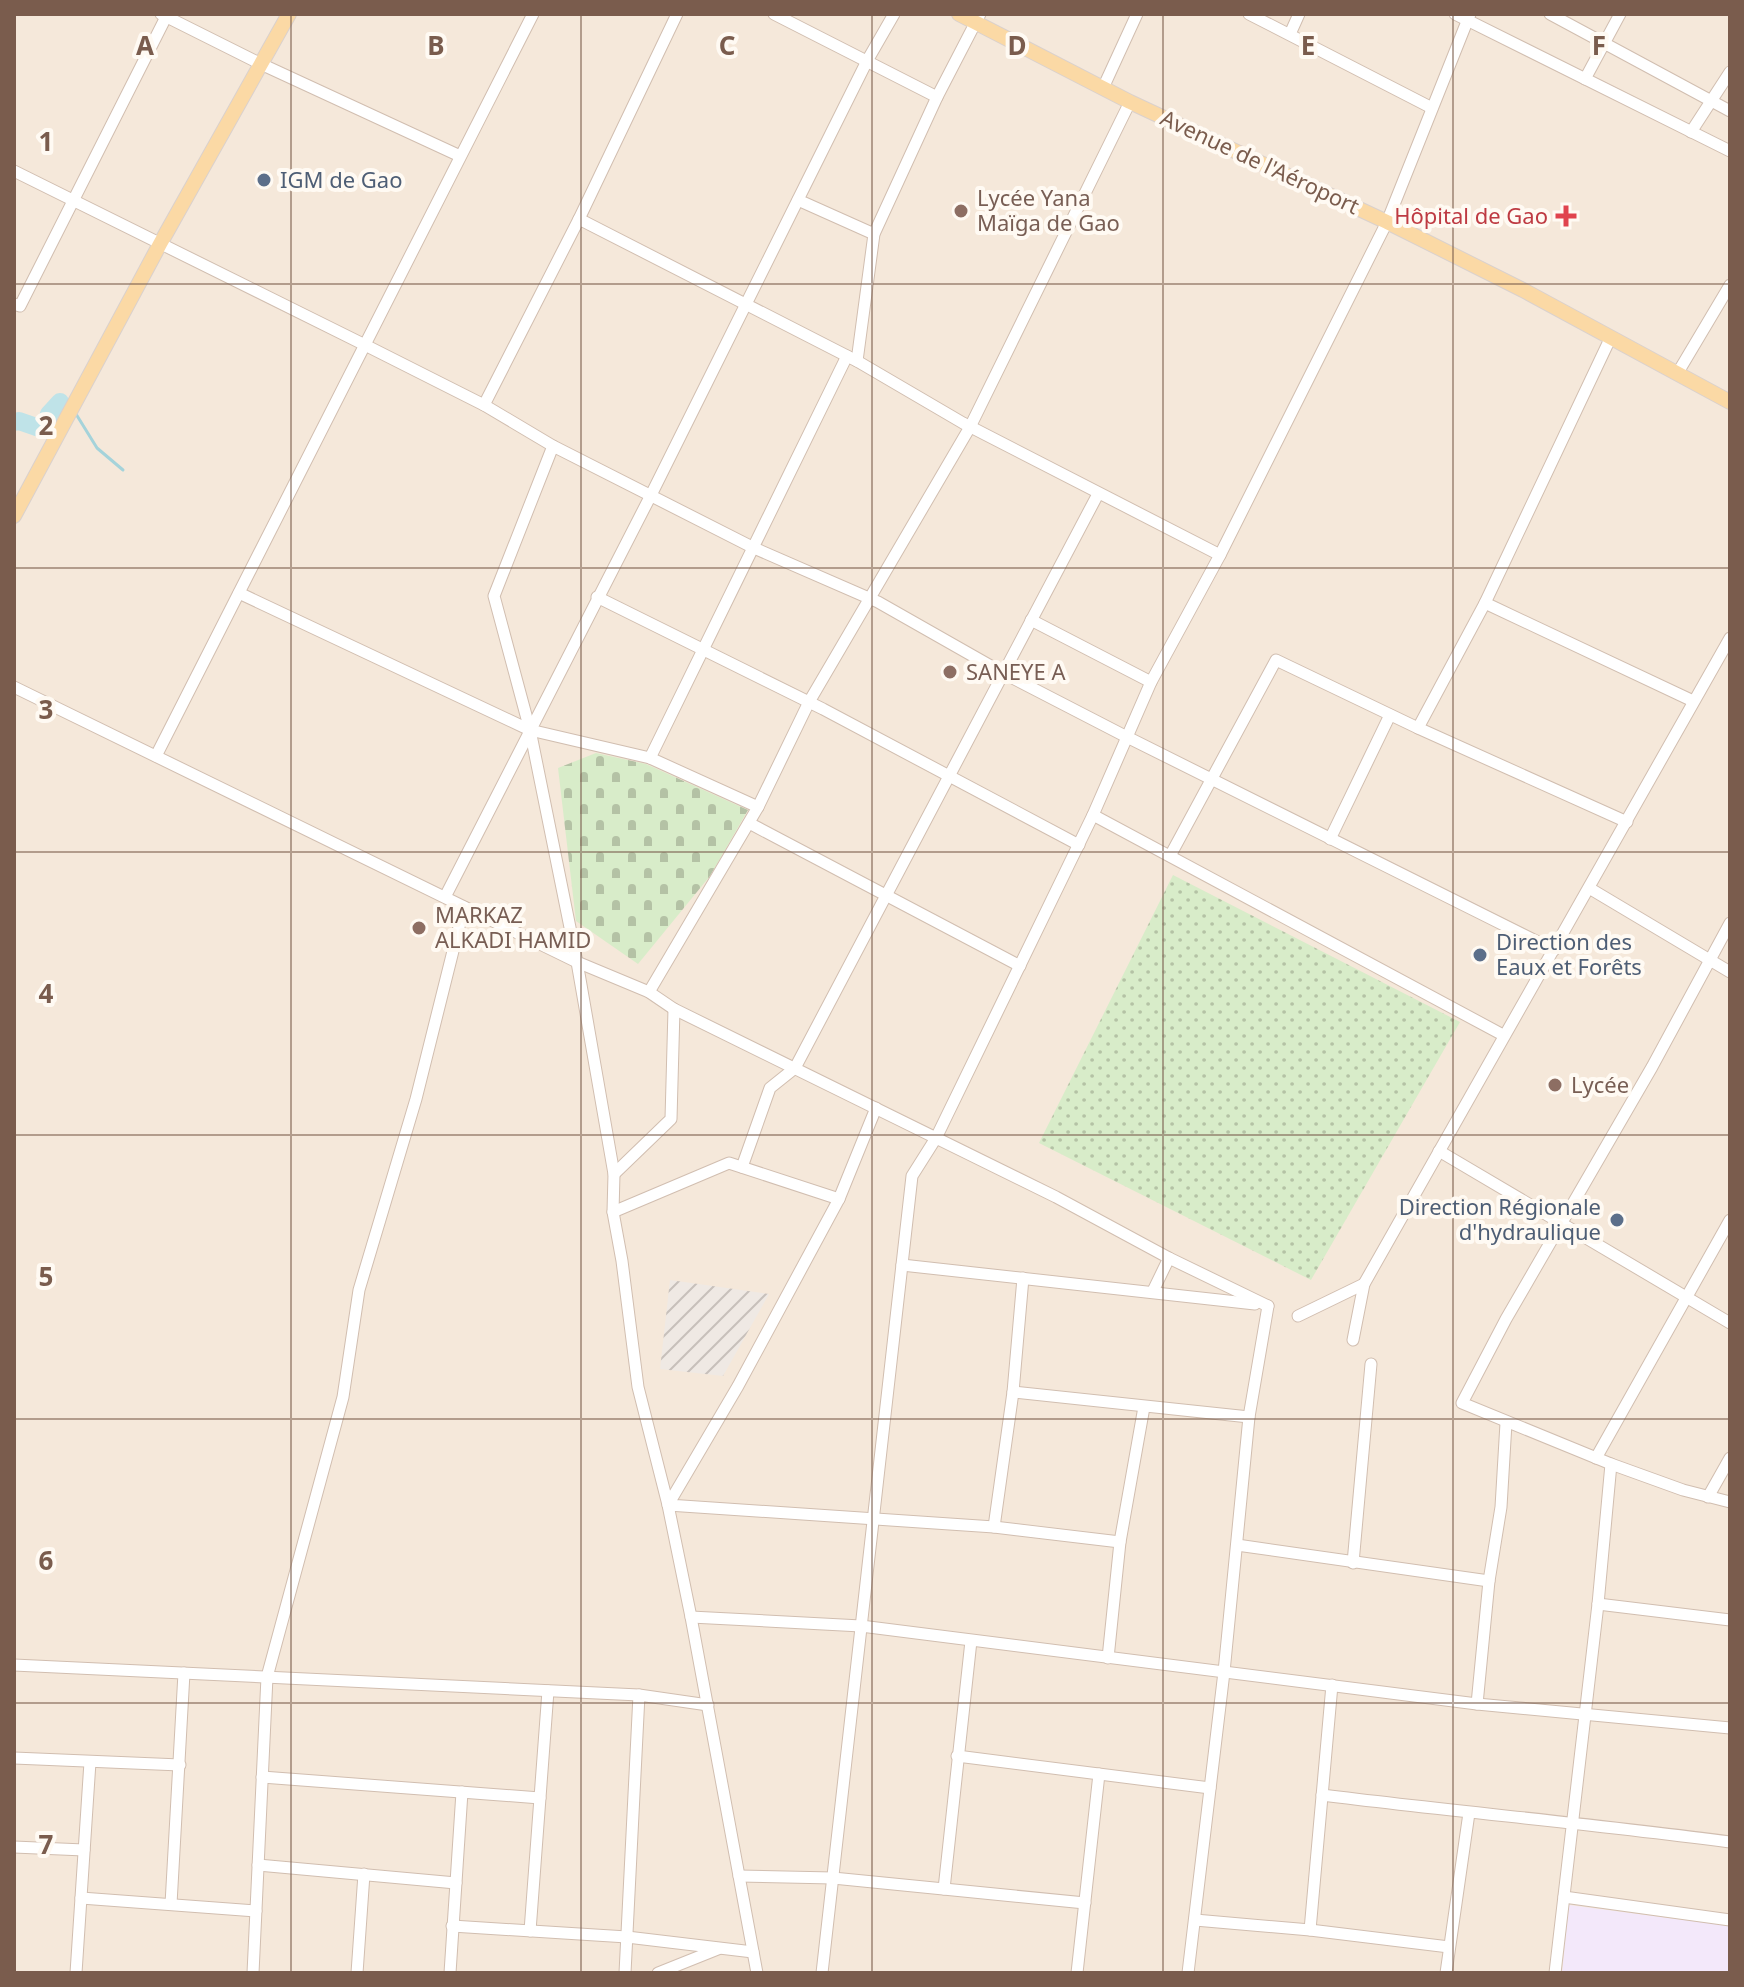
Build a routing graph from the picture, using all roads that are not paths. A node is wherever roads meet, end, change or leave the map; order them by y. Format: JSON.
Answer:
{"nodes":[{"id":1,"x":289,"y":14,"type":"edge"},
{"id":2,"x":533,"y":14,"type":"edge"},
{"id":3,"x":677,"y":14,"type":"edge"},
{"id":4,"x":774,"y":14,"type":"edge"},
{"id":5,"x":894,"y":14,"type":"edge"},
{"id":6,"x":959,"y":14,"type":"edge"},
{"id":7,"x":1137,"y":14,"type":"edge"},
{"id":8,"x":1249,"y":14,"type":"edge"},
{"id":9,"x":1299,"y":14,"type":"edge"},
{"id":10,"x":1455,"y":14,"type":"edge"},
{"id":11,"x":1550,"y":14,"type":"edge"},
{"id":12,"x":1620,"y":14,"type":"edge"},
{"id":13,"x":164,"y":15,"type":"edge"},
{"id":14,"x":1468,"y":17,"type":"edge"},
{"id":15,"x":978,"y":18,"type":"edge"},
{"id":16,"x":1290,"y":34,"type":"junction"},
{"id":17,"x":1603,"y":42,"type":"junction"},
{"id":18,"x":867,"y":61,"type":"junction"},
{"id":19,"x":261,"y":64,"type":"junction"},
{"id":20,"x":1730,"y":72,"type":"edge"},
{"id":21,"x":1585,"y":79,"type":"junction"},
{"id":22,"x":1103,"y":88,"type":"junction"},
{"id":23,"x":937,"y":97,"type":"junction"},
{"id":24,"x":1130,"y":102,"type":"junction"},
{"id":25,"x":1712,"y":102,"type":"junction"},
{"id":26,"x":1432,"y":108,"type":"junction"},
{"id":27,"x":1730,"y":111,"type":"edge"},
{"id":28,"x":1691,"y":132,"type":"junction"},
{"id":29,"x":1730,"y":151,"type":"edge"},
{"id":30,"x":460,"y":156,"type":"junction"},
{"id":31,"x":14,"y":171,"type":"edge"},
{"id":32,"x":798,"y":200,"type":"junction"},
{"id":33,"x":74,"y":201,"type":"junction"},
{"id":34,"x":579,"y":219,"type":"junction"},
{"id":35,"x":1387,"y":222,"type":"junction"},
{"id":36,"x":874,"y":234,"type":"junction"},
{"id":37,"x":160,"y":244,"type":"junction"},
{"id":38,"x":1730,"y":285,"type":"edge"},
{"id":39,"x":14,"y":304,"type":"edge"},
{"id":40,"x":744,"y":304,"type":"junction"},
{"id":41,"x":1610,"y":339,"type":"junction"},
{"id":42,"x":365,"y":345,"type":"junction"},
{"id":43,"x":852,"y":359,"type":"junction"},
{"id":44,"x":1677,"y":374,"type":"junction"},
{"id":45,"x":1730,"y":402,"type":"edge"},
{"id":46,"x":484,"y":405,"type":"junction"},
{"id":47,"x":970,"y":427,"type":"junction"},
{"id":48,"x":553,"y":446,"type":"junction"},
{"id":49,"x":1098,"y":494,"type":"junction"},
{"id":50,"x":651,"y":495,"type":"junction"},
{"id":51,"x":14,"y":516,"type":"edge"},
{"id":52,"x":754,"y":548,"type":"junction"},
{"id":53,"x":1220,"y":555,"type":"junction"},
{"id":54,"x":239,"y":593,"type":"junction"},
{"id":55,"x":597,"y":597,"type":"junction"},
{"id":56,"x":871,"y":599,"type":"junction"},
{"id":57,"x":1485,"y":603,"type":"junction"},
{"id":58,"x":1031,"y":620,"type":"junction"},
{"id":59,"x":1730,"y":638,"type":"edge"},
{"id":60,"x":703,"y":651,"type":"junction"},
{"id":61,"x":1003,"y":673,"type":"junction"},
{"id":62,"x":1151,"y":682,"type":"junction"},
{"id":63,"x":14,"y":687,"type":"edge"},
{"id":64,"x":1693,"y":701,"type":"junction"},
{"id":65,"x":809,"y":702,"type":"junction"},
{"id":66,"x":1390,"y":715,"type":"junction"},
{"id":67,"x":1418,"y":728,"type":"junction"},
{"id":68,"x":530,"y":730,"type":"junction"},
{"id":69,"x":1125,"y":736,"type":"junction"},
{"id":70,"x":156,"y":756,"type":"junction"},
{"id":71,"x":650,"y":758,"type":"junction"},
{"id":72,"x":949,"y":777,"type":"junction"},
{"id":73,"x":1211,"y":780,"type":"junction"},
{"id":74,"x":758,"y":807,"type":"junction"},
{"id":75,"x":1093,"y":815,"type":"junction"},
{"id":76,"x":1627,"y":822,"type":"junction"},
{"id":77,"x":749,"y":823,"type":"junction"},
{"id":78,"x":1330,"y":839,"type":"junction"},
{"id":79,"x":1079,"y":845,"type":"junction"},
{"id":80,"x":1170,"y":856,"type":"junction"},
{"id":81,"x":1589,"y":888,"type":"junction"},
{"id":82,"x":445,"y":897,"type":"junction"},
{"id":83,"x":886,"y":897,"type":"junction"},
{"id":84,"x":464,"y":907,"type":"junction"},
{"id":85,"x":1730,"y":923,"type":"edge"},
{"id":86,"x":1554,"y":950,"type":"junction"},
{"id":87,"x":1709,"y":960,"type":"junction"},
{"id":88,"x":577,"y":962,"type":"junction"},
{"id":89,"x":1020,"y":966,"type":"junction"},
{"id":90,"x":1730,"y":972,"type":"edge"},
{"id":91,"x":649,"y":992,"type":"junction"},
{"id":92,"x":674,"y":1009,"type":"junction"},
{"id":93,"x":1503,"y":1035,"type":"junction"},
{"id":94,"x":795,"y":1068,"type":"junction"},
{"id":95,"x":876,"y":1108,"type":"junction"},
{"id":96,"x":936,"y":1138,"type":"junction"},
{"id":97,"x":1439,"y":1151,"type":"junction"},
{"id":98,"x":742,"y":1167,"type":"junction"},
{"id":99,"x":614,"y":1174,"type":"junction"},
{"id":100,"x":839,"y":1199,"type":"junction"},
{"id":101,"x":613,"y":1212,"type":"junction"},
{"id":102,"x":1730,"y":1220,"type":"edge"},
{"id":103,"x":1561,"y":1224,"type":"junction"},
{"id":104,"x":1169,"y":1258,"type":"junction"},
{"id":105,"x":902,"y":1265,"type":"junction"},
{"id":106,"x":1023,"y":1278,"type":"junction"},
{"id":107,"x":1364,"y":1284,"type":"junction"},
{"id":108,"x":1153,"y":1291,"type":"junction"},
{"id":109,"x":1687,"y":1298,"type":"junction"},
{"id":110,"x":1268,"y":1306,"type":"junction"},
{"id":111,"x":1298,"y":1316,"type":"dead end"},
{"id":112,"x":1730,"y":1323,"type":"edge"},
{"id":113,"x":1353,"y":1340,"type":"dead end"},
{"id":114,"x":1371,"y":1364,"type":"dead end"},
{"id":115,"x":1013,"y":1392,"type":"junction"},
{"id":116,"x":1144,"y":1407,"type":"junction"},
{"id":117,"x":1249,"y":1417,"type":"junction"},
{"id":118,"x":1506,"y":1423,"type":"junction"},
{"id":119,"x":1596,"y":1458,"type":"junction"},
{"id":120,"x":1730,"y":1458,"type":"edge"},
{"id":121,"x":1611,"y":1464,"type":"junction"},
{"id":122,"x":1708,"y":1497,"type":"junction"},
{"id":123,"x":1730,"y":1502,"type":"edge"},
{"id":124,"x":668,"y":1505,"type":"junction"},
{"id":125,"x":874,"y":1518,"type":"junction"},
{"id":126,"x":994,"y":1527,"type":"junction"},
{"id":127,"x":1120,"y":1542,"type":"junction"},
{"id":128,"x":1237,"y":1545,"type":"junction"},
{"id":129,"x":1353,"y":1563,"type":"junction"},
{"id":130,"x":1489,"y":1581,"type":"junction"},
{"id":131,"x":1598,"y":1604,"type":"junction"},
{"id":132,"x":691,"y":1617,"type":"junction"},
{"id":133,"x":1730,"y":1620,"type":"edge"},
{"id":134,"x":861,"y":1626,"type":"junction"},
{"id":135,"x":971,"y":1641,"type":"junction"},
{"id":136,"x":1108,"y":1658,"type":"junction"},
{"id":137,"x":14,"y":1665,"type":"edge"},
{"id":138,"x":1224,"y":1672,"type":"junction"},
{"id":139,"x":184,"y":1673,"type":"junction"},
{"id":140,"x":267,"y":1677,"type":"junction"},
{"id":141,"x":1332,"y":1685,"type":"junction"},
{"id":142,"x":548,"y":1691,"type":"junction"},
{"id":143,"x":639,"y":1695,"type":"junction"},
{"id":144,"x":1477,"y":1704,"type":"junction"},
{"id":145,"x":708,"y":1705,"type":"junction"},
{"id":146,"x":1585,"y":1713,"type":"junction"},
{"id":147,"x":1730,"y":1728,"type":"edge"},
{"id":148,"x":957,"y":1756,"type":"junction"},
{"id":149,"x":14,"y":1758,"type":"edge"},
{"id":150,"x":90,"y":1762,"type":"junction"},
{"id":151,"x":180,"y":1765,"type":"junction"},
{"id":152,"x":1099,"y":1774,"type":"junction"},
{"id":153,"x":262,"y":1777,"type":"junction"},
{"id":154,"x":1210,"y":1788,"type":"junction"},
{"id":155,"x":462,"y":1792,"type":"junction"},
{"id":156,"x":1322,"y":1795,"type":"junction"},
{"id":157,"x":540,"y":1798,"type":"junction"},
{"id":158,"x":1469,"y":1813,"type":"junction"},
{"id":159,"x":1573,"y":1822,"type":"junction"},
{"id":160,"x":1730,"y":1842,"type":"edge"},
{"id":161,"x":14,"y":1847,"type":"edge"},
{"id":162,"x":84,"y":1850,"type":"junction"},
{"id":163,"x":258,"y":1865,"type":"junction"},
{"id":164,"x":364,"y":1874,"type":"junction"},
{"id":165,"x":739,"y":1876,"type":"junction"},
{"id":166,"x":833,"y":1878,"type":"junction"},
{"id":167,"x":456,"y":1883,"type":"junction"},
{"id":168,"x":944,"y":1889,"type":"junction"},
{"id":169,"x":1564,"y":1897,"type":"junction"},
{"id":170,"x":81,"y":1898,"type":"junction"},
{"id":171,"x":1085,"y":1903,"type":"junction"},
{"id":172,"x":171,"y":1904,"type":"junction"},
{"id":173,"x":256,"y":1911,"type":"junction"},
{"id":174,"x":1195,"y":1920,"type":"junction"},
{"id":175,"x":1730,"y":1920,"type":"edge"},
{"id":176,"x":452,"y":1926,"type":"junction"},
{"id":177,"x":1310,"y":1930,"type":"junction"},
{"id":178,"x":530,"y":1931,"type":"junction"},
{"id":179,"x":627,"y":1937,"type":"junction"},
{"id":180,"x":723,"y":1947,"type":"junction"},
{"id":181,"x":1449,"y":1947,"type":"junction"},
{"id":182,"x":753,"y":1952,"type":"junction"},
{"id":183,"x":76,"y":1973,"type":"edge"},
{"id":184,"x":253,"y":1973,"type":"edge"},
{"id":185,"x":357,"y":1973,"type":"edge"},
{"id":186,"x":450,"y":1973,"type":"edge"},
{"id":187,"x":625,"y":1973,"type":"edge"},
{"id":188,"x":658,"y":1973,"type":"edge"},
{"id":189,"x":757,"y":1973,"type":"edge"},
{"id":190,"x":822,"y":1973,"type":"edge"},
{"id":191,"x":1077,"y":1973,"type":"edge"},
{"id":192,"x":1188,"y":1973,"type":"edge"},
{"id":193,"x":1446,"y":1973,"type":"edge"},
{"id":194,"x":1555,"y":1973,"type":"edge"}],
"edges":[{"from":1,"to":19,"type":"main road"},
{"from":2,"to":30,"type":"street"},
{"from":3,"to":34,"type":"street"},
{"from":4,"to":18,"type":"street"},
{"from":5,"to":18,"type":"street"},
{"from":6,"to":15,"type":"main road","name":"Avenue de l'Aéroport"},
{"from":7,"to":22,"type":"street"},
{"from":8,"to":16,"type":"street"},
{"from":9,"to":16,"type":"street"},
{"from":10,"to":14,"type":"street"},
{"from":11,"to":17,"type":"street"},
{"from":12,"to":17,"type":"street"},
{"from":13,"to":19,"type":"street"},
{"from":13,"to":33,"type":"street"},
{"from":14,"to":21,"type":"street"},
{"from":14,"to":26,"type":"street"},
{"from":15,"to":22,"type":"main road","name":"Avenue de l'Aéroport"},
{"from":15,"to":23,"type":"street"},
{"from":16,"to":26,"type":"street"},
{"from":17,"to":21,"type":"street"},
{"from":17,"to":25,"type":"street"},
{"from":18,"to":23,"type":"street"},
{"from":18,"to":32,"type":"street"},
{"from":19,"to":30,"type":"street"},
{"from":19,"to":37,"type":"main road"},
{"from":20,"to":25,"type":"street"},
{"from":21,"to":28,"type":"street"},
{"from":22,"to":24,"type":"main road","name":"Avenue de l'Aéroport"},
{"from":23,"to":36,"type":"street"},
{"from":24,"to":35,"type":"main road","name":"Avenue de l'Aéroport"},
{"from":24,"to":47,"type":"street"},
{"from":25,"to":27,"type":"street"},
{"from":25,"to":28,"type":"street"},
{"from":26,"to":35,"type":"street"},
{"from":28,"to":29,"type":"street"},
{"from":30,"to":42,"type":"street"},
{"from":31,"to":33,"type":"street"},
{"from":32,"to":36,"type":"street"},
{"from":32,"to":40,"type":"street"},
{"from":33,"to":37,"type":"street"},
{"from":33,"to":39,"type":"street"},
{"from":34,"to":40,"type":"street"},
{"from":34,"to":46,"type":"street"},
{"from":35,"to":41,"type":"main road","name":"Avenue de l'Aéroport"},
{"from":35,"to":53,"type":"street"},
{"from":36,"to":43,"type":"street"},
{"from":37,"to":42,"type":"street"},
{"from":37,"to":51,"type":"main road"},
{"from":38,"to":44,"type":"street"},
{"from":40,"to":43,"type":"street"},
{"from":40,"to":50,"type":"street"},
{"from":41,"to":44,"type":"main road","name":"Avenue de l'Aéroport"},
{"from":41,"to":57,"type":"street"},
{"from":42,"to":46,"type":"street"},
{"from":42,"to":54,"type":"street"},
{"from":43,"to":47,"type":"street"},
{"from":43,"to":52,"type":"street"},
{"from":44,"to":45,"type":"main road","name":"Avenue de l'Aéroport"},
{"from":46,"to":48,"type":"street"},
{"from":47,"to":49,"type":"street"},
{"from":47,"to":56,"type":"street"},
{"from":48,"to":50,"type":"street"},
{"from":48,"to":68,"type":"street"},
{"from":49,"to":53,"type":"street"},
{"from":49,"to":58,"type":"street"},
{"from":50,"to":52,"type":"street"},
{"from":50,"to":55,"type":"street"},
{"from":52,"to":56,"type":"street"},
{"from":52,"to":60,"type":"street"},
{"from":53,"to":62,"type":"street"},
{"from":54,"to":68,"type":"street"},
{"from":54,"to":70,"type":"street"},
{"from":55,"to":60,"type":"street"},
{"from":55,"to":68,"type":"street"},
{"from":56,"to":61,"type":"street"},
{"from":56,"to":65,"type":"street"},
{"from":57,"to":64,"type":"street"},
{"from":57,"to":67,"type":"street"},
{"from":58,"to":61,"type":"street"},
{"from":58,"to":62,"type":"street"},
{"from":59,"to":64,"type":"street"},
{"from":60,"to":65,"type":"street"},
{"from":60,"to":71,"type":"street"},
{"from":61,"to":69,"type":"street"},
{"from":61,"to":72,"type":"street"},
{"from":62,"to":69,"type":"street"},
{"from":63,"to":70,"type":"street"},
{"from":64,"to":76,"type":"street"},
{"from":65,"to":72,"type":"street"},
{"from":65,"to":74,"type":"street"},
{"from":66,"to":67,"type":"street"},
{"from":66,"to":73,"type":"street"},
{"from":66,"to":78,"type":"street"},
{"from":67,"to":76,"type":"street"},
{"from":68,"to":71,"type":"street"},
{"from":68,"to":82,"type":"street"},
{"from":68,"to":88,"type":"street"},
{"from":69,"to":73,"type":"street"},
{"from":69,"to":75,"type":"street"},
{"from":70,"to":82,"type":"street"},
{"from":71,"to":74,"type":"street"},
{"from":72,"to":79,"type":"street"},
{"from":72,"to":83,"type":"street"},
{"from":73,"to":78,"type":"street"},
{"from":73,"to":80,"type":"street"},
{"from":74,"to":77,"type":"street"},
{"from":75,"to":79,"type":"street"},
{"from":75,"to":80,"type":"street"},
{"from":76,"to":81,"type":"street"},
{"from":77,"to":83,"type":"street"},
{"from":77,"to":91,"type":"street"},
{"from":78,"to":86,"type":"street"},
{"from":79,"to":89,"type":"street"},
{"from":80,"to":93,"type":"street"},
{"from":81,"to":86,"type":"street"},
{"from":81,"to":87,"type":"street"},
{"from":82,"to":84,"type":"street"},
{"from":83,"to":89,"type":"street"},
{"from":83,"to":94,"type":"street"},
{"from":84,"to":88,"type":"street"},
{"from":84,"to":140,"type":"street"},
{"from":85,"to":87,"type":"street"},
{"from":86,"to":93,"type":"street"},
{"from":87,"to":90,"type":"street"},
{"from":87,"to":103,"type":"street"},
{"from":88,"to":91,"type":"street"},
{"from":88,"to":99,"type":"street"},
{"from":89,"to":96,"type":"street"},
{"from":91,"to":92,"type":"street"},
{"from":92,"to":94,"type":"street"},
{"from":92,"to":99,"type":"street"},
{"from":93,"to":97,"type":"street"},
{"from":94,"to":95,"type":"street"},
{"from":94,"to":98,"type":"street"},
{"from":95,"to":96,"type":"street"},
{"from":95,"to":100,"type":"street"},
{"from":96,"to":104,"type":"street"},
{"from":96,"to":105,"type":"street"},
{"from":97,"to":103,"type":"street"},
{"from":97,"to":107,"type":"street"},
{"from":98,"to":100,"type":"street"},
{"from":98,"to":101,"type":"street"},
{"from":99,"to":101,"type":"street"},
{"from":100,"to":124,"type":"street"},
{"from":101,"to":124,"type":"street"},
{"from":102,"to":109,"type":"street"},
{"from":103,"to":109,"type":"street"},
{"from":103,"to":118,"type":"street"},
{"from":104,"to":108,"type":"street"},
{"from":104,"to":110,"type":"street"},
{"from":105,"to":106,"type":"street"},
{"from":105,"to":125,"type":"street"},
{"from":106,"to":108,"type":"street"},
{"from":106,"to":115,"type":"street"},
{"from":107,"to":111,"type":"street"},
{"from":107,"to":113,"type":"street"},
{"from":108,"to":110,"type":"street"},
{"from":109,"to":112,"type":"street"},
{"from":109,"to":119,"type":"street"},
{"from":110,"to":117,"type":"street"},
{"from":114,"to":129,"type":"street"},
{"from":115,"to":116,"type":"street"},
{"from":115,"to":126,"type":"street"},
{"from":116,"to":117,"type":"street"},
{"from":116,"to":127,"type":"street"},
{"from":117,"to":128,"type":"street"},
{"from":118,"to":119,"type":"street"},
{"from":118,"to":130,"type":"street"},
{"from":119,"to":121,"type":"street"},
{"from":120,"to":122,"type":"street"},
{"from":121,"to":122,"type":"street"},
{"from":121,"to":131,"type":"street"},
{"from":122,"to":123,"type":"street"},
{"from":124,"to":125,"type":"street"},
{"from":124,"to":132,"type":"street"},
{"from":125,"to":126,"type":"street"},
{"from":125,"to":134,"type":"street"},
{"from":126,"to":127,"type":"street"},
{"from":127,"to":136,"type":"street"},
{"from":128,"to":129,"type":"street"},
{"from":128,"to":138,"type":"street"},
{"from":129,"to":130,"type":"street"},
{"from":130,"to":144,"type":"street"},
{"from":131,"to":133,"type":"street"},
{"from":131,"to":146,"type":"street"},
{"from":132,"to":134,"type":"street"},
{"from":132,"to":145,"type":"street"},
{"from":134,"to":135,"type":"street"},
{"from":134,"to":166,"type":"street"},
{"from":135,"to":136,"type":"street"},
{"from":135,"to":148,"type":"street"},
{"from":136,"to":138,"type":"street"},
{"from":137,"to":139,"type":"street"},
{"from":138,"to":141,"type":"street"},
{"from":138,"to":154,"type":"street"},
{"from":139,"to":140,"type":"street"},
{"from":139,"to":151,"type":"street"},
{"from":140,"to":142,"type":"street"},
{"from":140,"to":153,"type":"street"},
{"from":141,"to":144,"type":"street"},
{"from":141,"to":156,"type":"street"},
{"from":142,"to":143,"type":"street"},
{"from":142,"to":157,"type":"street"},
{"from":143,"to":145,"type":"street"},
{"from":143,"to":179,"type":"street"},
{"from":144,"to":146,"type":"street"},
{"from":145,"to":165,"type":"street"},
{"from":146,"to":147,"type":"street"},
{"from":146,"to":159,"type":"street"},
{"from":148,"to":152,"type":"street"},
{"from":148,"to":168,"type":"street"},
{"from":149,"to":150,"type":"street"},
{"from":150,"to":151,"type":"street"},
{"from":150,"to":162,"type":"street"},
{"from":151,"to":172,"type":"street"},
{"from":152,"to":154,"type":"street"},
{"from":152,"to":171,"type":"street"},
{"from":153,"to":155,"type":"street"},
{"from":153,"to":163,"type":"street"},
{"from":154,"to":174,"type":"street"},
{"from":155,"to":157,"type":"street"},
{"from":155,"to":167,"type":"street"},
{"from":156,"to":158,"type":"street"},
{"from":156,"to":177,"type":"street"},
{"from":157,"to":178,"type":"street"},
{"from":158,"to":159,"type":"street"},
{"from":158,"to":181,"type":"street"},
{"from":159,"to":160,"type":"street"},
{"from":159,"to":169,"type":"street"},
{"from":161,"to":162,"type":"street"},
{"from":162,"to":170,"type":"street"},
{"from":163,"to":164,"type":"street"},
{"from":163,"to":173,"type":"street"},
{"from":164,"to":167,"type":"street"},
{"from":164,"to":185,"type":"street"},
{"from":165,"to":166,"type":"street"},
{"from":165,"to":182,"type":"street"},
{"from":166,"to":168,"type":"street"},
{"from":166,"to":190,"type":"street"},
{"from":167,"to":176,"type":"street"},
{"from":168,"to":171,"type":"street"},
{"from":169,"to":175,"type":"street"},
{"from":169,"to":194,"type":"street"},
{"from":170,"to":172,"type":"street"},
{"from":170,"to":183,"type":"street"},
{"from":171,"to":191,"type":"street"},
{"from":172,"to":173,"type":"street"},
{"from":173,"to":184,"type":"street"},
{"from":174,"to":177,"type":"street"},
{"from":174,"to":192,"type":"street"},
{"from":176,"to":178,"type":"street"},
{"from":176,"to":186,"type":"street"},
{"from":177,"to":181,"type":"street"},
{"from":178,"to":179,"type":"street"},
{"from":179,"to":180,"type":"street"},
{"from":179,"to":187,"type":"street"},
{"from":180,"to":182,"type":"street"},
{"from":180,"to":188,"type":"street"},
{"from":181,"to":193,"type":"street"},
{"from":182,"to":189,"type":"street"}]}
